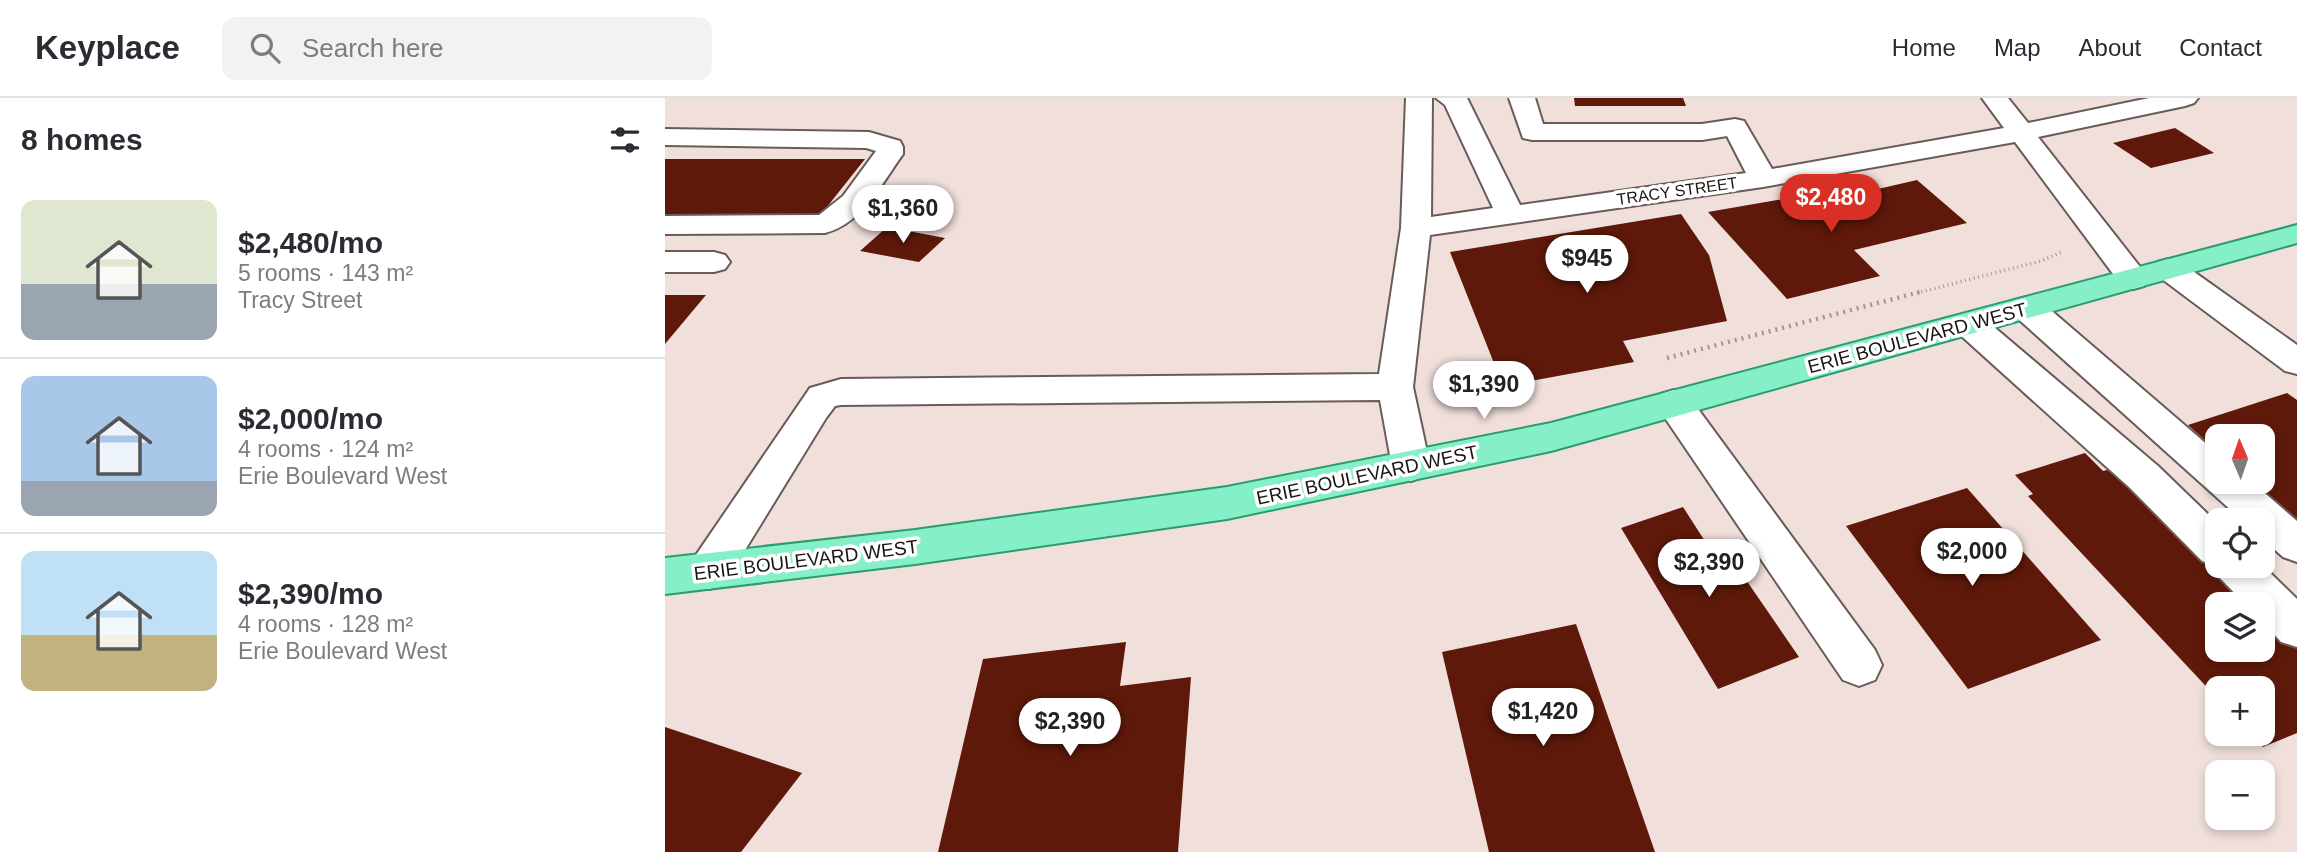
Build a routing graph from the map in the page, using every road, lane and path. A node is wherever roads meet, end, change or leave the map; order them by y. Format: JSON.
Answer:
{"nodes":[{"id":1,"x":1419,"y":98,"type":"edge"},
{"id":2,"x":1449,"y":98,"type":"edge"},
{"id":3,"x":1523,"y":98,"type":"edge"},
{"id":4,"x":1995,"y":98,"type":"edge"},
{"id":5,"x":2185,"y":98,"type":"edge"},
{"id":6,"x":2019,"y":133,"type":"junction"},
{"id":7,"x":665,"y":137,"type":"edge"},
{"id":8,"x":1763,"y":179,"type":"junction"},
{"id":9,"x":1510,"y":214,"type":"junction"},
{"id":10,"x":665,"y":225,"type":"edge"},
{"id":11,"x":1416,"y":228,"type":"junction"},
{"id":12,"x":2297,"y":234,"type":"edge"},
{"id":13,"x":2062,"y":252,"type":"dead end"},
{"id":14,"x":665,"y":262,"type":"edge"},
{"id":15,"x":714,"y":262,"type":"dead end"},
{"id":16,"x":2169,"y":269,"type":"junction"},
{"id":17,"x":2133,"y":279,"type":"junction"},
{"id":18,"x":2027,"y":308,"type":"junction"},
{"id":19,"x":1969,"y":324,"type":"junction"},
{"id":20,"x":1667,"y":358,"type":"dead end"},
{"id":21,"x":2297,"y":362,"type":"edge"},
{"id":22,"x":1395,"y":387,"type":"junction"},
{"id":23,"x":1674,"y":403,"type":"junction"},
{"id":24,"x":2205,"y":464,"type":"edge"},
{"id":25,"x":1411,"y":466,"type":"junction"},
{"id":26,"x":2240,"y":494,"type":"edge"},
{"id":27,"x":2205,"y":537,"type":"edge"},
{"id":28,"x":2297,"y":545,"type":"edge"},
{"id":29,"x":709,"y":571,"type":"junction"},
{"id":30,"x":665,"y":576,"type":"edge"},
{"id":31,"x":2247,"y":578,"type":"edge"},
{"id":32,"x":2297,"y":628,"type":"edge"},
{"id":33,"x":1859,"y":664,"type":"dead end"}],
"edges":[{"from":1,"to":11,"type":"street"},
{"from":2,"to":9,"type":"street"},
{"from":3,"to":8,"type":"street"},
{"from":4,"to":6,"type":"street"},
{"from":5,"to":6,"type":"street","name":"TRACY STREET"},
{"from":6,"to":8,"type":"street","name":"TRACY STREET"},
{"from":6,"to":17,"type":"street"},
{"from":7,"to":10,"type":"street"},
{"from":8,"to":9,"type":"street","name":"TRACY STREET"},
{"from":9,"to":11,"type":"street","name":"TRACY STREET"},
{"from":11,"to":22,"type":"street"},
{"from":12,"to":16,"type":"main road","name":"ERIE BOULEVARD WEST"},
{"from":13,"to":20,"type":"path"},
{"from":14,"to":15,"type":"street"},
{"from":16,"to":17,"type":"main road","name":"ERIE BOULEVARD WEST"},
{"from":16,"to":21,"type":"street"},
{"from":17,"to":18,"type":"main road","name":"ERIE BOULEVARD WEST"},
{"from":18,"to":19,"type":"main road","name":"ERIE BOULEVARD WEST"},
{"from":18,"to":24,"type":"street"},
{"from":19,"to":23,"type":"main road","name":"ERIE BOULEVARD WEST"},
{"from":19,"to":27,"type":"street"},
{"from":22,"to":25,"type":"street"},
{"from":22,"to":29,"type":"street"},
{"from":23,"to":25,"type":"main road","name":"ERIE BOULEVARD WEST"},
{"from":23,"to":33,"type":"street"},
{"from":25,"to":29,"type":"main road","name":"ERIE BOULEVARD WEST"},
{"from":26,"to":28,"type":"street"},
{"from":29,"to":30,"type":"main road","name":"ERIE BOULEVARD WEST"},
{"from":31,"to":32,"type":"street"}]}
